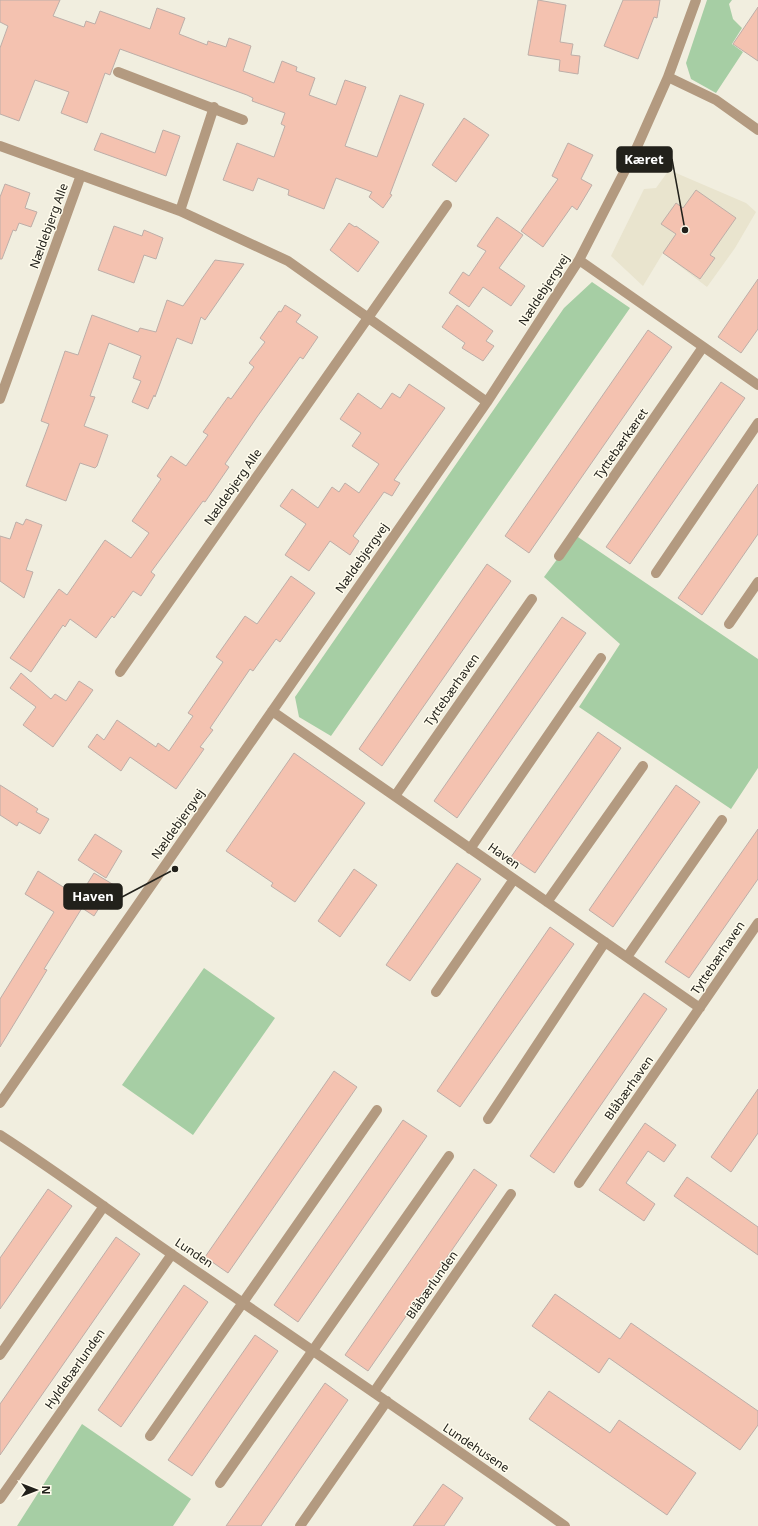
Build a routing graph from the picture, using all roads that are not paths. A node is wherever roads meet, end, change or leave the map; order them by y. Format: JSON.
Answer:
{"nodes":[{"id":1,"x":696,"y":0,"type":"edge"},
{"id":2,"x":118,"y":72,"type":"dead end"},
{"id":3,"x":668,"y":77,"type":"junction"},
{"id":4,"x":214,"y":107,"type":"junction"},
{"id":5,"x":244,"y":120,"type":"dead end"},
{"id":6,"x":758,"y":130,"type":"edge"},
{"id":7,"x":0,"y":146,"type":"edge"},
{"id":8,"x":81,"y":175,"type":"junction"},
{"id":9,"x":447,"y":205,"type":"dead end"},
{"id":10,"x":180,"y":211,"type":"junction"},
{"id":11,"x":579,"y":260,"type":"junction"},
{"id":12,"x":368,"y":318,"type":"junction"},
{"id":13,"x":703,"y":347,"type":"junction"},
{"id":14,"x":757,"y":381,"type":"edge"},
{"id":15,"x":0,"y":398,"type":"edge"},
{"id":16,"x":487,"y":402,"type":"junction"},
{"id":17,"x":758,"y":423,"type":"edge"},
{"id":18,"x":559,"y":556,"type":"dead end"},
{"id":19,"x":656,"y":573,"type":"dead end"},
{"id":20,"x":758,"y":582,"type":"edge"},
{"id":21,"x":532,"y":599,"type":"dead end"},
{"id":22,"x":729,"y":624,"type":"dead end"},
{"id":23,"x":601,"y":658,"type":"dead end"},
{"id":24,"x":120,"y":672,"type":"dead end"},
{"id":25,"x":272,"y":711,"type":"junction"},
{"id":26,"x":643,"y":766,"type":"dead end"},
{"id":27,"x":395,"y":796,"type":"junction"},
{"id":28,"x":722,"y":820,"type":"dead end"},
{"id":29,"x":470,"y":849,"type":"junction"},
{"id":30,"x":514,"y":879,"type":"junction"},
{"id":31,"x":547,"y":902,"type":"junction"},
{"id":32,"x":758,"y":923,"type":"edge"},
{"id":33,"x":605,"y":942,"type":"junction"},
{"id":34,"x":627,"y":957,"type":"junction"},
{"id":35,"x":436,"y":992,"type":"dead end"},
{"id":36,"x":700,"y":1008,"type":"junction"},
{"id":37,"x":0,"y":1103,"type":"edge"},
{"id":38,"x":377,"y":1110,"type":"dead end"},
{"id":39,"x":488,"y":1119,"type":"dead end"},
{"id":40,"x":0,"y":1135,"type":"edge"},
{"id":41,"x":449,"y":1156,"type":"dead end"},
{"id":42,"x":579,"y":1183,"type":"dead end"},
{"id":43,"x":511,"y":1194,"type":"dead end"},
{"id":44,"x":104,"y":1206,"type":"junction"},
{"id":45,"x":172,"y":1254,"type":"junction"},
{"id":46,"x":243,"y":1302,"type":"junction"},
{"id":47,"x":313,"y":1351,"type":"junction"},
{"id":48,"x":0,"y":1355,"type":"edge"},
{"id":49,"x":374,"y":1392,"type":"junction"},
{"id":50,"x":387,"y":1401,"type":"junction"},
{"id":51,"x":150,"y":1436,"type":"dead end"},
{"id":52,"x":220,"y":1483,"type":"dead end"},
{"id":53,"x":0,"y":1499,"type":"edge"},
{"id":54,"x":300,"y":1526,"type":"edge"},
{"id":55,"x":565,"y":1526,"type":"edge"}],
"edges":[{"from":1,"to":3,"type":"street","name":"Nældebjergvej"},
{"from":2,"to":4,"type":"street"},
{"from":3,"to":6,"type":"street"},
{"from":3,"to":11,"type":"street","name":"Nældebjergvej"},
{"from":4,"to":5,"type":"street"},
{"from":4,"to":10,"type":"street"},
{"from":7,"to":8,"type":"street","name":"Nældebjerg Alle"},
{"from":8,"to":10,"type":"street","name":"Nældebjerg Alle"},
{"from":8,"to":15,"type":"street","name":"Nældebjerg Alle"},
{"from":9,"to":12,"type":"street","name":"Nældebjerg Alle"},
{"from":10,"to":12,"type":"street","name":"Nældebjerg Alle"},
{"from":11,"to":13,"type":"street"},
{"from":11,"to":16,"type":"street","name":"Nældebjergvej"},
{"from":12,"to":16,"type":"street","name":"Nældebjerg Alle"},
{"from":12,"to":24,"type":"street","name":"Nældebjerg Alle"},
{"from":13,"to":14,"type":"street"},
{"from":13,"to":18,"type":"street","name":"Tyttebærkæret"},
{"from":16,"to":25,"type":"street","name":"Nældebjergvej"},
{"from":17,"to":19,"type":"street"},
{"from":20,"to":22,"type":"street"},
{"from":21,"to":27,"type":"street","name":"Tyttebærhaven"},
{"from":23,"to":29,"type":"street"},
{"from":25,"to":27,"type":"street","name":"Haven"},
{"from":25,"to":37,"type":"street","name":"Nældebjergvej"},
{"from":26,"to":31,"type":"street"},
{"from":27,"to":29,"type":"street","name":"Haven"},
{"from":28,"to":34,"type":"street"},
{"from":29,"to":30,"type":"street","name":"Haven"},
{"from":30,"to":31,"type":"street","name":"Haven"},
{"from":30,"to":35,"type":"street"},
{"from":31,"to":33,"type":"street","name":"Haven"},
{"from":32,"to":36,"type":"street","name":"Tyttebærhaven"},
{"from":33,"to":34,"type":"street","name":"Haven"},
{"from":33,"to":39,"type":"street"},
{"from":34,"to":36,"type":"street","name":"Haven"},
{"from":36,"to":42,"type":"street","name":"Blåbærhaven"},
{"from":38,"to":46,"type":"street"},
{"from":40,"to":44,"type":"street","name":"Lunden"},
{"from":41,"to":47,"type":"street"},
{"from":43,"to":49,"type":"street","name":"Blåbærlunden"},
{"from":44,"to":45,"type":"street","name":"Lunden"},
{"from":44,"to":48,"type":"street"},
{"from":45,"to":46,"type":"street","name":"Lunden"},
{"from":45,"to":53,"type":"street","name":"Hyldebærlunden"},
{"from":46,"to":47,"type":"street","name":"Lunden"},
{"from":46,"to":51,"type":"street"},
{"from":47,"to":49,"type":"street","name":"Lunden"},
{"from":47,"to":52,"type":"street"},
{"from":49,"to":50,"type":"street","name":"Lundehusene"},
{"from":50,"to":54,"type":"street"},
{"from":50,"to":55,"type":"street","name":"Lundehusene"}]}
